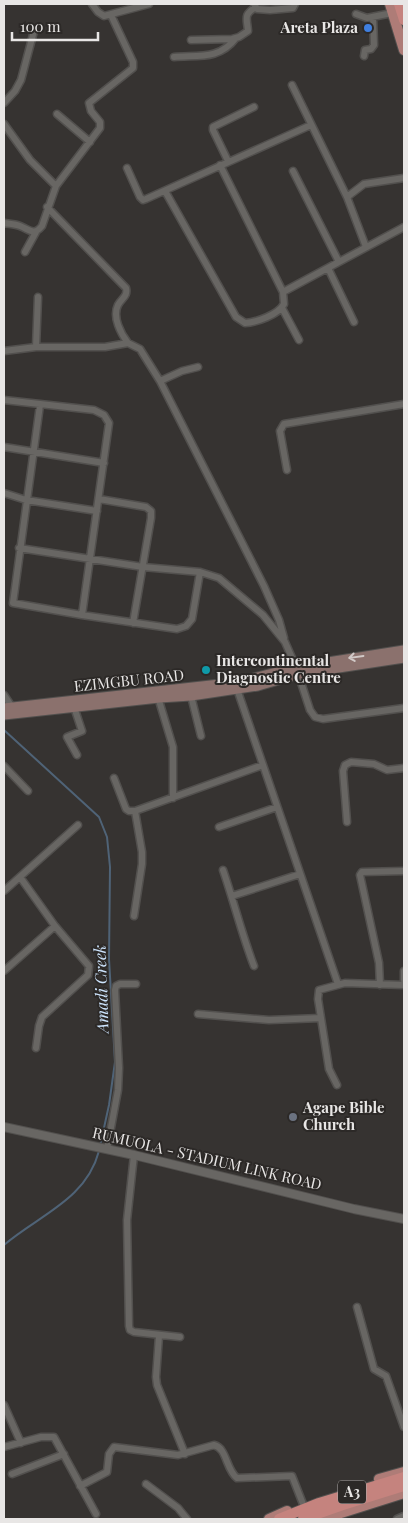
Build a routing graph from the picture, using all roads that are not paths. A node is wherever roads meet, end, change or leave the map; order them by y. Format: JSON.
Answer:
{"nodes":[{"id":1,"x":92,"y":4,"type":"edge"},
{"id":2,"x":149,"y":4,"type":"edge"},
{"id":3,"x":295,"y":4,"type":"edge"},
{"id":4,"x":255,"y":6,"type":"edge"},
{"id":5,"x":398,"y":10,"type":"edge"},
{"id":6,"x":356,"y":14,"type":"dead end"},
{"id":7,"x":111,"y":15,"type":"junction"},
{"id":8,"x":373,"y":17,"type":"junction"},
{"id":9,"x":34,"y":31,"type":"dead end"},
{"id":10,"x":236,"y":38,"type":"junction"},
{"id":11,"x":192,"y":40,"type":"dead end"},
{"id":12,"x":404,"y":50,"type":"edge"},
{"id":13,"x":364,"y":56,"type":"dead end"},
{"id":14,"x":174,"y":57,"type":"dead end"},
{"id":15,"x":292,"y":85,"type":"dead end"},
{"id":16,"x":4,"y":102,"type":"edge"},
{"id":17,"x":254,"y":108,"type":"dead end"},
{"id":18,"x":57,"y":114,"type":"dead end"},
{"id":19,"x":4,"y":124,"type":"edge"},
{"id":20,"x":311,"y":124,"type":"junction"},
{"id":21,"x":90,"y":142,"type":"junction"},
{"id":22,"x":228,"y":161,"type":"junction"},
{"id":23,"x":220,"y":165,"type":"junction"},
{"id":24,"x":128,"y":168,"type":"dead end"},
{"id":25,"x":293,"y":171,"type":"dead end"},
{"id":26,"x":404,"y":178,"type":"edge"},
{"id":27,"x":56,"y":186,"type":"junction"},
{"id":28,"x":165,"y":191,"type":"junction"},
{"id":29,"x":347,"y":197,"type":"junction"},
{"id":30,"x":47,"y":207,"type":"junction"},
{"id":31,"x":4,"y":223,"type":"edge"},
{"id":32,"x":404,"y":227,"type":"edge"},
{"id":33,"x":36,"y":232,"type":"junction"},
{"id":34,"x":366,"y":247,"type":"junction"},
{"id":35,"x":26,"y":252,"type":"dead end"},
{"id":36,"x":339,"y":262,"type":"junction"},
{"id":37,"x":328,"y":268,"type":"junction"},
{"id":38,"x":283,"y":292,"type":"junction"},
{"id":39,"x":38,"y":296,"type":"dead end"},
{"id":40,"x":282,"y":308,"type":"junction"},
{"id":41,"x":354,"y":322,"type":"dead end"},
{"id":42,"x":299,"y":340,"type":"dead end"},
{"id":43,"x":128,"y":343,"type":"junction"},
{"id":44,"x":36,"y":347,"type":"junction"},
{"id":45,"x":4,"y":351,"type":"edge"},
{"id":46,"x":198,"y":367,"type":"dead end"},
{"id":47,"x":160,"y":381,"type":"junction"},
{"id":48,"x":4,"y":400,"type":"edge"},
{"id":49,"x":40,"y":404,"type":"junction"},
{"id":50,"x":404,"y":404,"type":"edge"},
{"id":51,"x":4,"y":447,"type":"edge"},
{"id":52,"x":34,"y":451,"type":"junction"},
{"id":53,"x":104,"y":463,"type":"junction"},
{"id":54,"x":287,"y":470,"type":"dead end"},
{"id":55,"x":4,"y":493,"type":"edge"},
{"id":56,"x":99,"y":499,"type":"junction"},
{"id":57,"x":26,"y":500,"type":"junction"},
{"id":58,"x":97,"y":510,"type":"junction"},
{"id":59,"x":19,"y":548,"type":"junction"},
{"id":60,"x":90,"y":558,"type":"junction"},
{"id":61,"x":143,"y":567,"type":"junction"},
{"id":62,"x":200,"y":572,"type":"junction"},
{"id":63,"x":82,"y":615,"type":"junction"},
{"id":64,"x":133,"y":623,"type":"junction"},
{"id":65,"x":285,"y":642,"type":"junction"},
{"id":66,"x":404,"y":650,"type":"edge"},
{"id":67,"x":404,"y":658,"type":"edge"},
{"id":68,"x":298,"y":670,"type":"junction"},
{"id":69,"x":237,"y":689,"type":"junction"},
{"id":70,"x":4,"y":695,"type":"edge"},
{"id":71,"x":157,"y":695,"type":"junction"},
{"id":72,"x":191,"y":696,"type":"junction"},
{"id":73,"x":8,"y":707,"type":"edge"},
{"id":74,"x":74,"y":707,"type":"junction"},
{"id":75,"x":404,"y":708,"type":"edge"},
{"id":76,"x":4,"y":715,"type":"edge"},
{"id":77,"x":201,"y":736,"type":"dead end"},
{"id":78,"x":77,"y":755,"type":"dead end"},
{"id":79,"x":263,"y":765,"type":"junction"},
{"id":80,"x":4,"y":766,"type":"edge"},
{"id":81,"x":404,"y":768,"type":"edge"},
{"id":82,"x":114,"y":778,"type":"dead end"},
{"id":83,"x":28,"y":791,"type":"dead end"},
{"id":84,"x":173,"y":798,"type":"junction"},
{"id":85,"x":277,"y":807,"type":"junction"},
{"id":86,"x":135,"y":811,"type":"junction"},
{"id":87,"x":347,"y":822,"type":"dead end"},
{"id":88,"x":78,"y":825,"type":"dead end"},
{"id":89,"x":219,"y":827,"type":"dead end"},
{"id":90,"x":223,"y":870,"type":"dead end"},
{"id":91,"x":404,"y":871,"type":"edge"},
{"id":92,"x":300,"y":874,"type":"junction"},
{"id":93,"x":20,"y":877,"type":"junction"},
{"id":94,"x":4,"y":891,"type":"edge"},
{"id":95,"x":232,"y":896,"type":"junction"},
{"id":96,"x":134,"y":916,"type":"dead end"},
{"id":97,"x":55,"y":926,"type":"junction"},
{"id":98,"x":254,"y":966,"type":"dead end"},
{"id":99,"x":4,"y":971,"type":"edge"},
{"id":100,"x":404,"y":971,"type":"edge"},
{"id":101,"x":404,"y":980,"type":"edge"},
{"id":102,"x":136,"y":984,"type":"dead end"},
{"id":103,"x":338,"y":984,"type":"junction"},
{"id":104,"x":380,"y":985,"type":"junction"},
{"id":105,"x":404,"y":985,"type":"edge"},
{"id":106,"x":198,"y":1014,"type":"dead end"},
{"id":107,"x":321,"y":1018,"type":"junction"},
{"id":108,"x":36,"y":1048,"type":"dead end"},
{"id":109,"x":337,"y":1085,"type":"dead end"},
{"id":110,"x":4,"y":1127,"type":"edge"},
{"id":111,"x":102,"y":1148,"type":"junction"},
{"id":112,"x":134,"y":1155,"type":"junction"},
{"id":113,"x":404,"y":1218,"type":"edge"},
{"id":114,"x":358,"y":1308,"type":"dead end"},
{"id":115,"x":159,"y":1336,"type":"junction"},
{"id":116,"x":180,"y":1337,"type":"dead end"},
{"id":117,"x":4,"y":1405,"type":"edge"},
{"id":118,"x":404,"y":1427,"type":"edge"},
{"id":119,"x":21,"y":1443,"type":"junction"},
{"id":120,"x":4,"y":1447,"type":"edge"},
{"id":121,"x":64,"y":1454,"type":"junction"},
{"id":122,"x":185,"y":1454,"type":"junction"},
{"id":123,"x":404,"y":1472,"type":"edge"},
{"id":124,"x":12,"y":1474,"type":"dead end"},
{"id":125,"x":404,"y":1477,"type":"edge"},
{"id":126,"x":146,"y":1484,"type":"dead end"},
{"id":127,"x":80,"y":1486,"type":"junction"},
{"id":128,"x":404,"y":1486,"type":"edge"},
{"id":129,"x":404,"y":1493,"type":"edge"},
{"id":130,"x":303,"y":1513,"type":"edge"},
{"id":131,"x":96,"y":1514,"type":"dead end"},
{"id":132,"x":404,"y":1516,"type":"edge"},
{"id":133,"x":187,"y":1519,"type":"edge"},
{"id":134,"x":269,"y":1519,"type":"edge"},
{"id":135,"x":279,"y":1519,"type":"edge"},
{"id":136,"x":322,"y":1519,"type":"edge"},
{"id":137,"x":398,"y":1519,"type":"edge"}],
"edges":[{"from":1,"to":7,"type":"street"},
{"from":2,"to":7,"type":"street"},
{"from":3,"to":4,"type":"street"},
{"from":4,"to":10,"type":"street"},
{"from":5,"to":8,"type":"street"},
{"from":5,"to":12,"type":"main road"},
{"from":6,"to":8,"type":"street"},
{"from":7,"to":21,"type":"street"},
{"from":8,"to":13,"type":"street"},
{"from":9,"to":16,"type":"street"},
{"from":10,"to":11,"type":"street"},
{"from":10,"to":14,"type":"street"},
{"from":15,"to":20,"type":"street"},
{"from":17,"to":22,"type":"street"},
{"from":18,"to":21,"type":"street"},
{"from":19,"to":27,"type":"street"},
{"from":20,"to":22,"type":"street"},
{"from":20,"to":29,"type":"street"},
{"from":21,"to":27,"type":"street"},
{"from":22,"to":23,"type":"street"},
{"from":23,"to":28,"type":"street"},
{"from":23,"to":38,"type":"street"},
{"from":24,"to":28,"type":"street"},
{"from":25,"to":36,"type":"street"},
{"from":26,"to":29,"type":"street"},
{"from":27,"to":30,"type":"street"},
{"from":28,"to":40,"type":"street"},
{"from":29,"to":34,"type":"street"},
{"from":30,"to":33,"type":"street"},
{"from":30,"to":43,"type":"street"},
{"from":31,"to":33,"type":"street"},
{"from":32,"to":34,"type":"street"},
{"from":33,"to":35,"type":"street"},
{"from":34,"to":36,"type":"street"},
{"from":36,"to":37,"type":"street"},
{"from":37,"to":38,"type":"street"},
{"from":37,"to":41,"type":"street"},
{"from":38,"to":40,"type":"street"},
{"from":39,"to":44,"type":"street"},
{"from":40,"to":42,"type":"street"},
{"from":43,"to":44,"type":"street"},
{"from":43,"to":47,"type":"street"},
{"from":44,"to":45,"type":"street"},
{"from":46,"to":47,"type":"street"},
{"from":47,"to":65,"type":"street"},
{"from":48,"to":49,"type":"street"},
{"from":49,"to":52,"type":"street"},
{"from":49,"to":53,"type":"street"},
{"from":50,"to":54,"type":"street"},
{"from":51,"to":52,"type":"street"},
{"from":52,"to":53,"type":"street"},
{"from":52,"to":57,"type":"street"},
{"from":53,"to":56,"type":"street"},
{"from":55,"to":57,"type":"street"},
{"from":56,"to":58,"type":"street"},
{"from":56,"to":61,"type":"street"},
{"from":57,"to":58,"type":"street"},
{"from":57,"to":59,"type":"street"},
{"from":58,"to":60,"type":"street"},
{"from":59,"to":60,"type":"street"},
{"from":59,"to":63,"type":"street"},
{"from":60,"to":61,"type":"street"},
{"from":60,"to":63,"type":"street"},
{"from":61,"to":62,"type":"street"},
{"from":61,"to":64,"type":"street"},
{"from":62,"to":64,"type":"street"},
{"from":62,"to":65,"type":"street"},
{"from":63,"to":64,"type":"street"},
{"from":65,"to":68,"type":"street"},
{"from":66,"to":68,"type":"main road","name":"EZIMGBU ROAD","one_way":true},
{"from":67,"to":68,"type":"main road","name":"EZIMGBU ROAD"},
{"from":68,"to":69,"type":"main road","name":"EZIMGBU ROAD"},
{"from":68,"to":71,"type":"main road","name":"EZIMGBU ROAD"},
{"from":68,"to":75,"type":"street"},
{"from":69,"to":72,"type":"main road","name":"EZIMGBU ROAD"},
{"from":69,"to":79,"type":"street"},
{"from":70,"to":73,"type":"street"},
{"from":71,"to":72,"type":"main road","name":"EZIMGBU ROAD"},
{"from":71,"to":73,"type":"main road","name":"EZIMGBU ROAD"},
{"from":71,"to":74,"type":"main road","name":"EZIMGBU ROAD"},
{"from":71,"to":84,"type":"street"},
{"from":72,"to":77,"type":"street"},
{"from":74,"to":76,"type":"main road","name":"EZIMGBU ROAD"},
{"from":74,"to":78,"type":"street"},
{"from":79,"to":84,"type":"street"},
{"from":79,"to":85,"type":"street"},
{"from":80,"to":83,"type":"street"},
{"from":81,"to":87,"type":"street"},
{"from":82,"to":86,"type":"street"},
{"from":84,"to":86,"type":"street"},
{"from":85,"to":89,"type":"street"},
{"from":85,"to":92,"type":"street"},
{"from":86,"to":96,"type":"street"},
{"from":88,"to":93,"type":"street"},
{"from":90,"to":95,"type":"street"},
{"from":91,"to":104,"type":"street"},
{"from":92,"to":95,"type":"street"},
{"from":92,"to":103,"type":"street"},
{"from":93,"to":94,"type":"street"},
{"from":93,"to":97,"type":"street"},
{"from":95,"to":98,"type":"street"},
{"from":97,"to":99,"type":"street"},
{"from":97,"to":108,"type":"street"},
{"from":100,"to":101,"type":"street"},
{"from":102,"to":111,"type":"street"},
{"from":103,"to":104,"type":"street"},
{"from":103,"to":107,"type":"street"},
{"from":104,"to":105,"type":"street"},
{"from":106,"to":107,"type":"street"},
{"from":107,"to":109,"type":"street"},
{"from":110,"to":111,"type":"street","name":"RUMUOLA - STADIUM LINK ROAD"},
{"from":111,"to":112,"type":"street","name":"RUMUOLA - STADIUM LINK ROAD"},
{"from":112,"to":113,"type":"street","name":"RUMUOLA - STADIUM LINK ROAD"},
{"from":112,"to":115,"type":"street"},
{"from":114,"to":118,"type":"street"},
{"from":115,"to":116,"type":"street"},
{"from":115,"to":122,"type":"street"},
{"from":117,"to":119,"type":"street"},
{"from":119,"to":120,"type":"street"},
{"from":119,"to":121,"type":"street"},
{"from":121,"to":124,"type":"street"},
{"from":121,"to":127,"type":"street"},
{"from":122,"to":127,"type":"street"},
{"from":122,"to":130,"type":"street"},
{"from":123,"to":130,"type":"main road"},
{"from":125,"to":130,"type":"highway","number":"A3"},
{"from":126,"to":133,"type":"street"},
{"from":127,"to":131,"type":"street"},
{"from":128,"to":130,"type":"highway","number":"A3"},
{"from":129,"to":136,"type":"main road"},
{"from":130,"to":134,"type":"main road"},
{"from":130,"to":135,"type":"highway","number":"A3"},
{"from":132,"to":137,"type":"street"}]}
